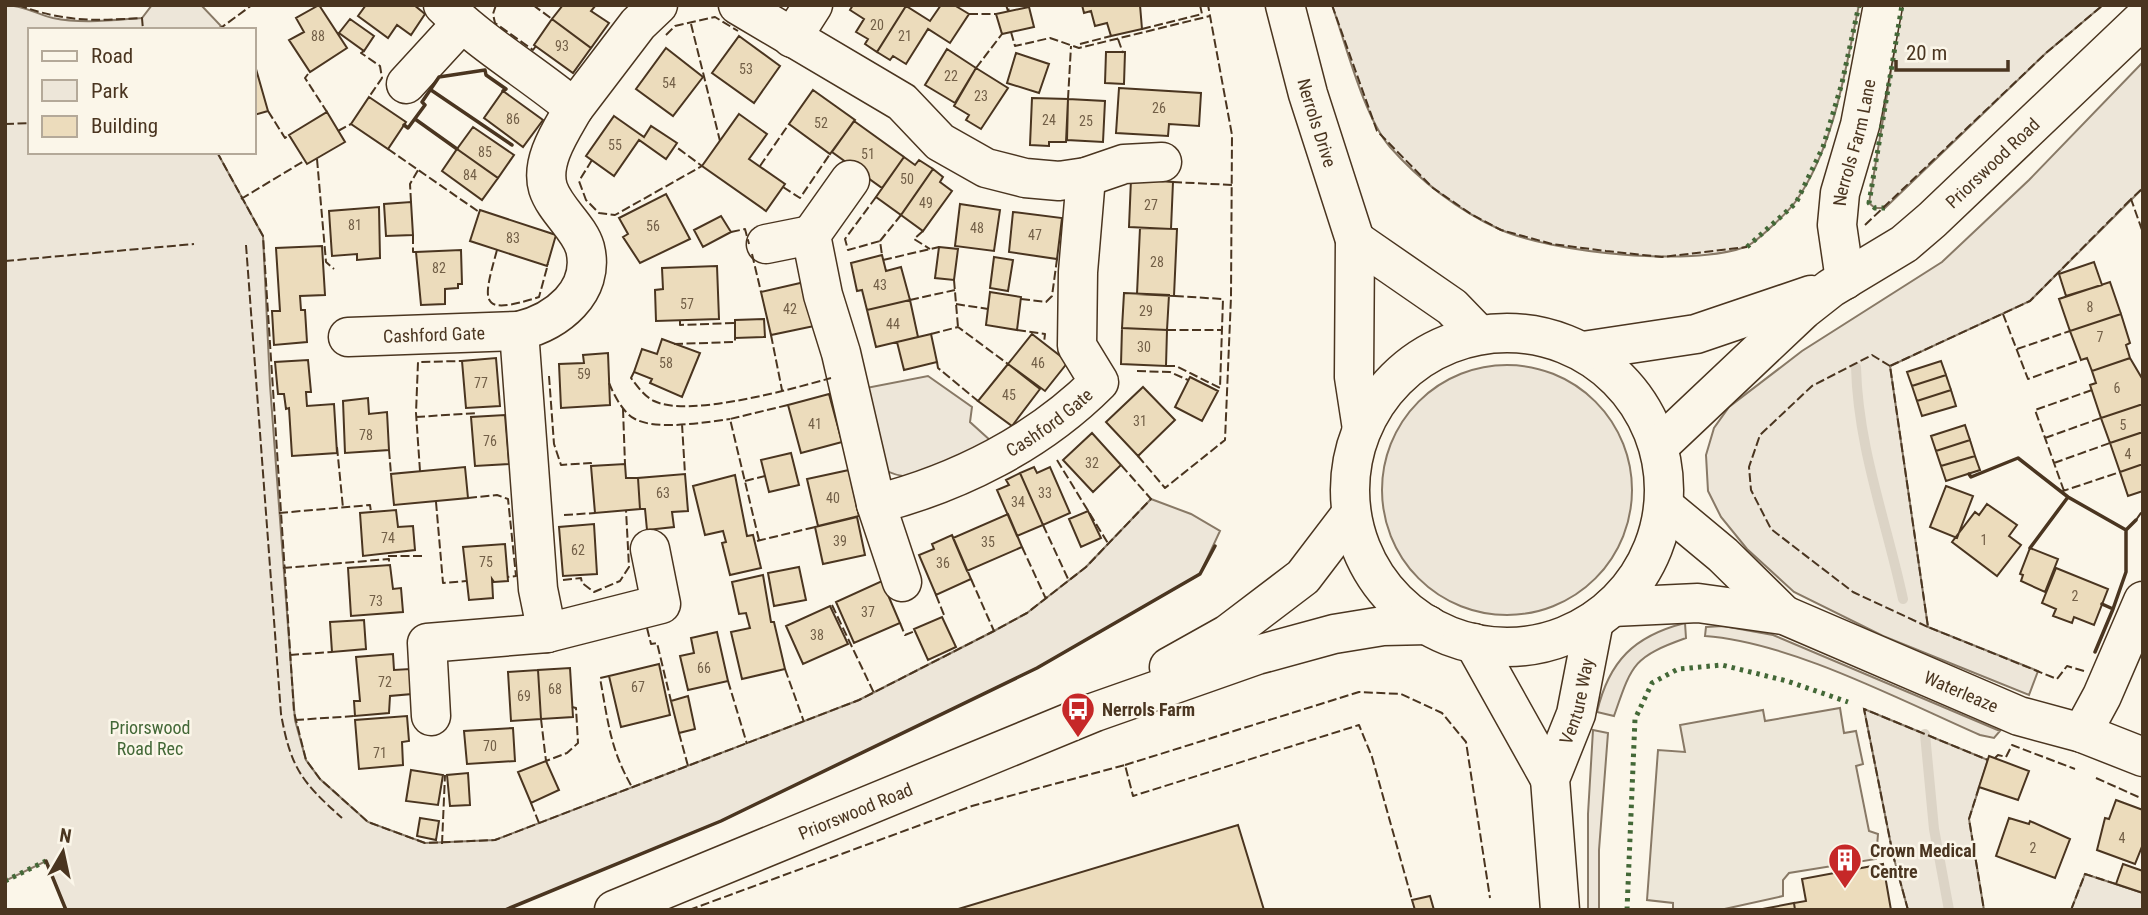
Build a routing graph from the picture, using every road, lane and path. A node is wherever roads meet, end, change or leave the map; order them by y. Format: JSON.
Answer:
{"nodes":[{"id":1,"x":658,"y":5,"type":"edge"},
{"id":2,"x":738,"y":5,"type":"edge"},
{"id":3,"x":813,"y":5,"type":"edge"},
{"id":4,"x":1285,"y":5,"type":"edge"},
{"id":5,"x":1883,"y":5,"type":"edge"},
{"id":6,"x":452,"y":15,"type":"edge"},
{"id":7,"x":2143,"y":19,"type":"edge"},
{"id":8,"x":792,"y":38,"type":"junction"},
{"id":9,"x":406,"y":84,"type":"dead end"},
{"id":10,"x":575,"y":108,"type":"junction"},
{"id":11,"x":1162,"y":162,"type":"dead end"},
{"id":12,"x":1086,"y":177,"type":"junction"},
{"id":13,"x":850,"y":180,"type":"dead end"},
{"id":14,"x":811,"y":235,"type":"junction"},
{"id":15,"x":1355,"y":240,"type":"junction"},
{"id":16,"x":766,"y":244,"type":"dead end"},
{"id":17,"x":1838,"y":284,"type":"junction"},
{"id":18,"x":519,"y":331,"type":"junction"},
{"id":19,"x":1479,"y":335,"type":"junction"},
{"id":20,"x":348,"y":337,"type":"dead end"},
{"id":21,"x":1583,"y":352,"type":"junction"},
{"id":22,"x":1362,"y":429,"type":"junction"},
{"id":23,"x":1659,"y":446,"type":"junction"},
{"id":24,"x":876,"y":504,"type":"junction"},
{"id":25,"x":1664,"y":506,"type":"junction"},
{"id":26,"x":1351,"y":514,"type":"junction"},
{"id":27,"x":650,"y":548,"type":"dead end"},
{"id":28,"x":902,"y":582,"type":"dead end"},
{"id":29,"x":2143,"y":601,"type":"edge"},
{"id":30,"x":1603,"y":614,"type":"junction"},
{"id":31,"x":1784,"y":615,"type":"junction"},
{"id":32,"x":1428,"y":625,"type":"junction"},
{"id":33,"x":547,"y":633,"type":"junction"},
{"id":34,"x":1474,"y":643,"type":"junction"},
{"id":35,"x":1095,"y":712,"type":"junction"},
{"id":36,"x":431,"y":716,"type":"dead end"},
{"id":37,"x":2082,"y":733,"type":"junction"},
{"id":38,"x":2143,"y":757,"type":"edge"},
{"id":39,"x":1550,"y":779,"type":"junction"},
{"id":40,"x":614,"y":910,"type":"edge"},
{"id":41,"x":1560,"y":910,"type":"edge"}],
"edges":[{"from":1,"to":10,"type":"street","name":"Cashford Gate"},
{"from":2,"to":8,"type":"street"},
{"from":3,"to":8,"type":"street"},
{"from":4,"to":15,"type":"street","name":"Nerrols Drive"},
{"from":5,"to":17,"type":"street","name":"Nerrols Farm Lane"},
{"from":6,"to":9,"type":"street"},
{"from":6,"to":10,"type":"street"},
{"from":7,"to":17,"type":"street","name":"Priorswood Road"},
{"from":8,"to":12,"type":"street"},
{"from":10,"to":18,"type":"street","name":"Cashford Gate"},
{"from":11,"to":12,"type":"street"},
{"from":12,"to":24,"type":"street","name":"Cashford Gate"},
{"from":13,"to":14,"type":"street"},
{"from":14,"to":16,"type":"street"},
{"from":14,"to":24,"type":"street"},
{"from":15,"to":19,"type":"street"},
{"from":15,"to":22,"type":"street","name":"Nerrols Drive"},
{"from":17,"to":21,"type":"street","name":"Priorswood Road"},
{"from":17,"to":23,"type":"street","name":"Priorswood Road"},
{"from":18,"to":20,"type":"street","name":"Cashford Gate"},
{"from":18,"to":33,"type":"street"},
{"from":19,"to":21,"type":"street"},
{"from":19,"to":22,"type":"street"},
{"from":21,"to":23,"type":"street"},
{"from":22,"to":26,"type":"street"},
{"from":23,"to":25,"type":"street"},
{"from":24,"to":28,"type":"street"},
{"from":25,"to":30,"type":"street"},
{"from":25,"to":31,"type":"street","name":"Waterleaze"},
{"from":26,"to":32,"type":"street"},
{"from":26,"to":35,"type":"street","name":"Priorswood Road"},
{"from":27,"to":33,"type":"street"},
{"from":29,"to":37,"type":"street"},
{"from":30,"to":31,"type":"street","name":"Waterleaze"},
{"from":30,"to":34,"type":"street"},
{"from":30,"to":39,"type":"street","name":"Venture Way"},
{"from":31,"to":37,"type":"street","name":"Waterleaze"},
{"from":32,"to":34,"type":"street"},
{"from":32,"to":35,"type":"street","name":"Priorswood Road"},
{"from":33,"to":36,"type":"street"},
{"from":34,"to":39,"type":"street","name":"Venture Way"},
{"from":35,"to":40,"type":"street","name":"Priorswood Road"},
{"from":37,"to":38,"type":"street","name":"Waterleaze"},
{"from":39,"to":41,"type":"street","name":"Venture Way"}]}
